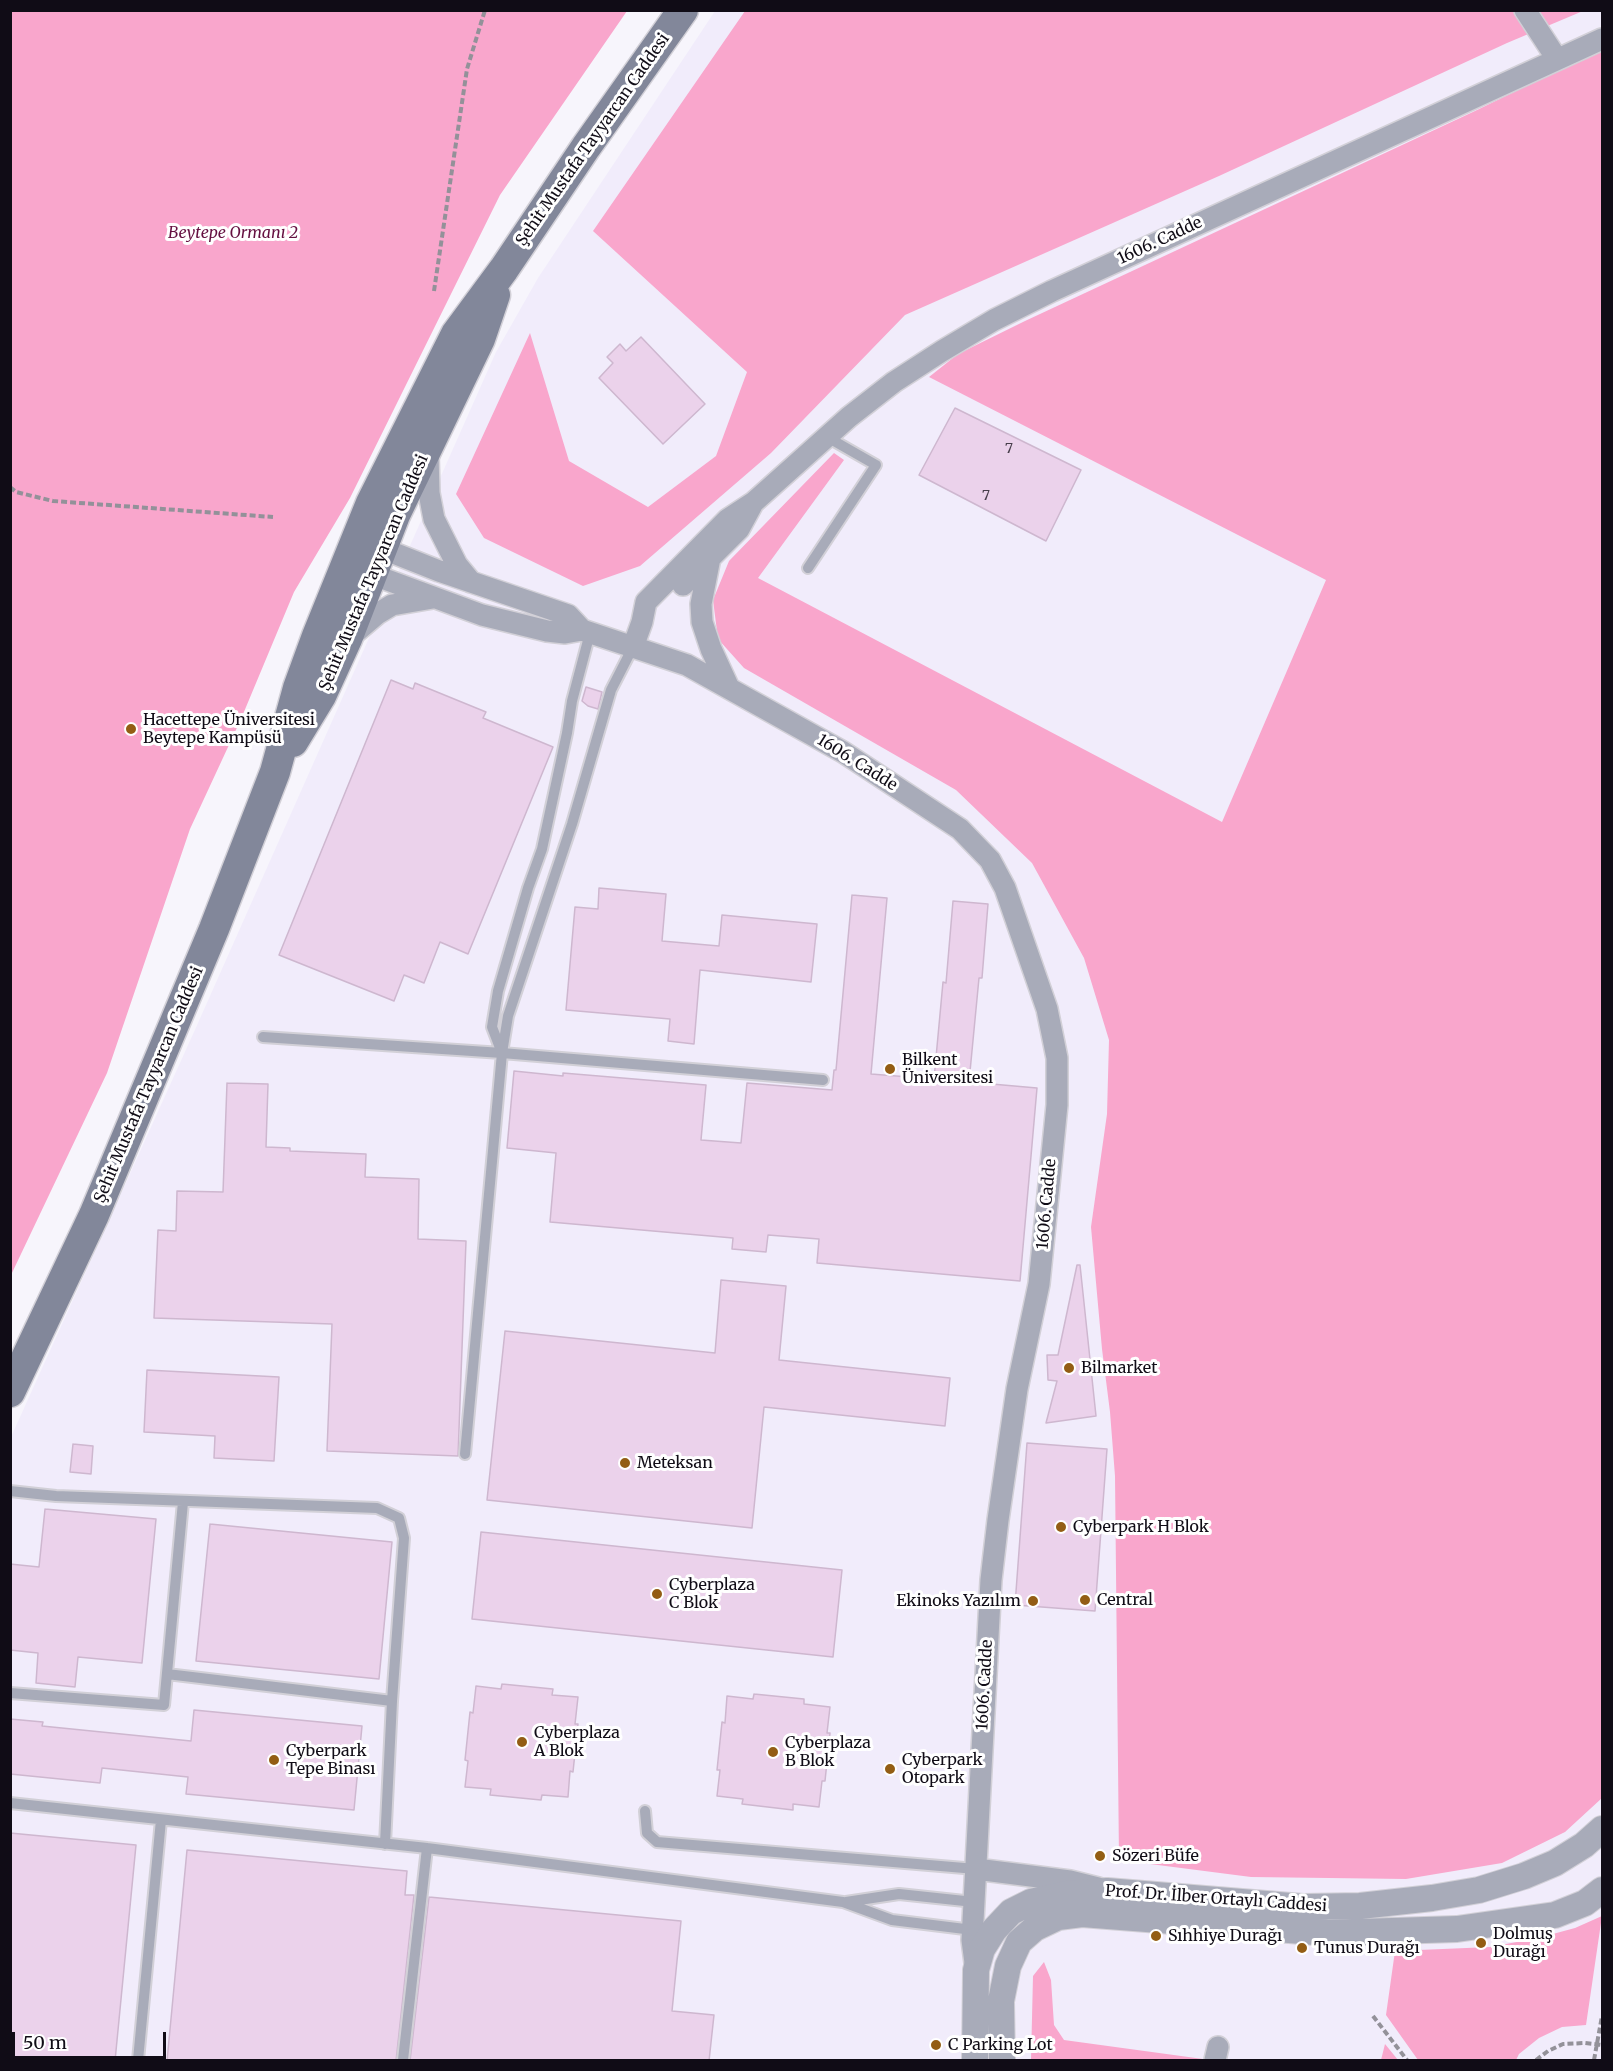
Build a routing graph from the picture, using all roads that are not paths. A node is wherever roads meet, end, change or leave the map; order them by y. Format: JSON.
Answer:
{"nodes":[{"id":1,"x":683,"y":10,"type":"edge"},
{"id":2,"x":1526,"y":10,"type":"edge"},
{"id":3,"x":1602,"y":39,"type":"edge"},
{"id":4,"x":1557,"y":59,"type":"junction"},
{"id":5,"x":504,"y":269,"type":"junction"},
{"id":6,"x":827,"y":437,"type":"junction"},
{"id":7,"x":428,"y":446,"type":"junction"},
{"id":8,"x":754,"y":502,"type":"junction"},
{"id":9,"x":363,"y":556,"type":"junction"},
{"id":10,"x":710,"y":558,"type":"junction"},
{"id":11,"x":808,"y":568,"type":"dead end"},
{"id":12,"x":471,"y":582,"type":"junction"},
{"id":13,"x":434,"y":598,"type":"junction"},
{"id":14,"x":642,"y":622,"type":"junction"},
{"id":15,"x":586,"y":632,"type":"junction"},
{"id":16,"x":347,"y":639,"type":"junction"},
{"id":17,"x":633,"y":647,"type":"junction"},
{"id":18,"x":729,"y":687,"type":"junction"},
{"id":19,"x":275,"y":772,"type":"junction"},
{"id":20,"x":263,"y":1037,"type":"dead end"},
{"id":21,"x":502,"y":1053,"type":"junction"},
{"id":22,"x":823,"y":1080,"type":"dead end"},
{"id":23,"x":10,"y":1392,"type":"edge"},
{"id":24,"x":465,"y":1454,"type":"dead end"},
{"id":25,"x":10,"y":1491,"type":"edge"},
{"id":26,"x":183,"y":1502,"type":"junction"},
{"id":27,"x":167,"y":1674,"type":"junction"},
{"id":28,"x":10,"y":1693,"type":"edge"},
{"id":29,"x":392,"y":1701,"type":"junction"},
{"id":30,"x":10,"y":1803,"type":"edge"},
{"id":31,"x":645,"y":1811,"type":"dead end"},
{"id":32,"x":161,"y":1820,"type":"junction"},
{"id":33,"x":1602,"y":1829,"type":"edge"},
{"id":34,"x":385,"y":1844,"type":"junction"},
{"id":35,"x":427,"y":1848,"type":"junction"},
{"id":36,"x":976,"y":1869,"type":"junction"},
{"id":37,"x":1602,"y":1890,"type":"edge"},
{"id":38,"x":1107,"y":1891,"type":"junction"},
{"id":39,"x":843,"y":1902,"type":"junction"},
{"id":40,"x":974,"y":1902,"type":"junction"},
{"id":41,"x":973,"y":1930,"type":"junction"},
{"id":42,"x":976,"y":1970,"type":"junction"},
{"id":43,"x":138,"y":2061,"type":"edge"},
{"id":44,"x":403,"y":2061,"type":"edge"},
{"id":45,"x":975,"y":2061,"type":"edge"},
{"id":46,"x":1002,"y":2061,"type":"edge"}],
"edges":[{"from":1,"to":5,"type":"main road","name":"Şehit Mustafa Tayyarcan Caddesi"},
{"from":2,"to":4,"type":"street"},
{"from":3,"to":4,"type":"street","name":"1606. Cadde"},
{"from":4,"to":6,"type":"street","name":"1606. Cadde"},
{"from":5,"to":7,"type":"main road","name":"Şehit Mustafa Tayyarcan Caddesi"},
{"from":5,"to":9,"type":"main road","name":"Şehit Mustafa Tayyarcan Caddesi"},
{"from":6,"to":8,"type":"street","name":"1606. Cadde"},
{"from":6,"to":11,"type":"lane"},
{"from":7,"to":9,"type":"main road","name":"Şehit Mustafa Tayyarcan Caddesi"},
{"from":7,"to":12,"type":"street"},
{"from":8,"to":10,"type":"street","name":"1606. Cadde"},
{"from":8,"to":14,"type":"street","name":"1606. Cadde"},
{"from":9,"to":12,"type":"street"},
{"from":9,"to":13,"type":"street"},
{"from":9,"to":16,"type":"main road","name":"Şehit Mustafa Tayyarcan Caddesi"},
{"from":9,"to":19,"type":"main road","name":"Şehit Mustafa Tayyarcan Caddesi"},
{"from":10,"to":14,"type":"street","name":"1606. Cadde"},
{"from":10,"to":18,"type":"street"},
{"from":12,"to":15,"type":"street"},
{"from":13,"to":15,"type":"street"},
{"from":13,"to":16,"type":"street"},
{"from":14,"to":17,"type":"street","name":"1606. Cadde"},
{"from":15,"to":17,"type":"street"},
{"from":15,"to":21,"type":"lane"},
{"from":16,"to":19,"type":"main road","name":"Şehit Mustafa Tayyarcan Caddesi"},
{"from":17,"to":18,"type":"street","name":"1606. Cadde"},
{"from":17,"to":21,"type":"lane"},
{"from":18,"to":36,"type":"street","name":"1606. Cadde"},
{"from":19,"to":23,"type":"main road","name":"Şehit Mustafa Tayyarcan Caddesi"},
{"from":20,"to":21,"type":"lane"},
{"from":21,"to":22,"type":"lane"},
{"from":21,"to":24,"type":"lane"},
{"from":25,"to":26,"type":"lane"},
{"from":26,"to":27,"type":"lane"},
{"from":26,"to":29,"type":"lane"},
{"from":27,"to":28,"type":"lane"},
{"from":27,"to":29,"type":"lane"},
{"from":29,"to":34,"type":"lane"},
{"from":30,"to":32,"type":"lane"},
{"from":31,"to":36,"type":"lane"},
{"from":32,"to":34,"type":"lane"},
{"from":32,"to":43,"type":"lane"},
{"from":33,"to":38,"type":"street","name":"Prof. Dr. İlber Ortaylı Caddesi"},
{"from":34,"to":35,"type":"lane"},
{"from":35,"to":39,"type":"lane"},
{"from":35,"to":44,"type":"lane"},
{"from":36,"to":38,"type":"street"},
{"from":36,"to":40,"type":"street","name":"1606. Cadde"},
{"from":37,"to":46,"type":"street","name":"Prof. Dr. İlber Ortaylı Caddesi"},
{"from":38,"to":42,"type":"street","name":"Prof. Dr. İlber Ortaylı Caddesi"},
{"from":39,"to":40,"type":"lane"},
{"from":39,"to":41,"type":"lane"},
{"from":40,"to":41,"type":"street","name":"1606. Cadde"},
{"from":41,"to":42,"type":"street","name":"1606. Cadde"},
{"from":42,"to":45,"type":"street","name":"Prof. Dr. İlber Ortaylı Caddesi"}]}
